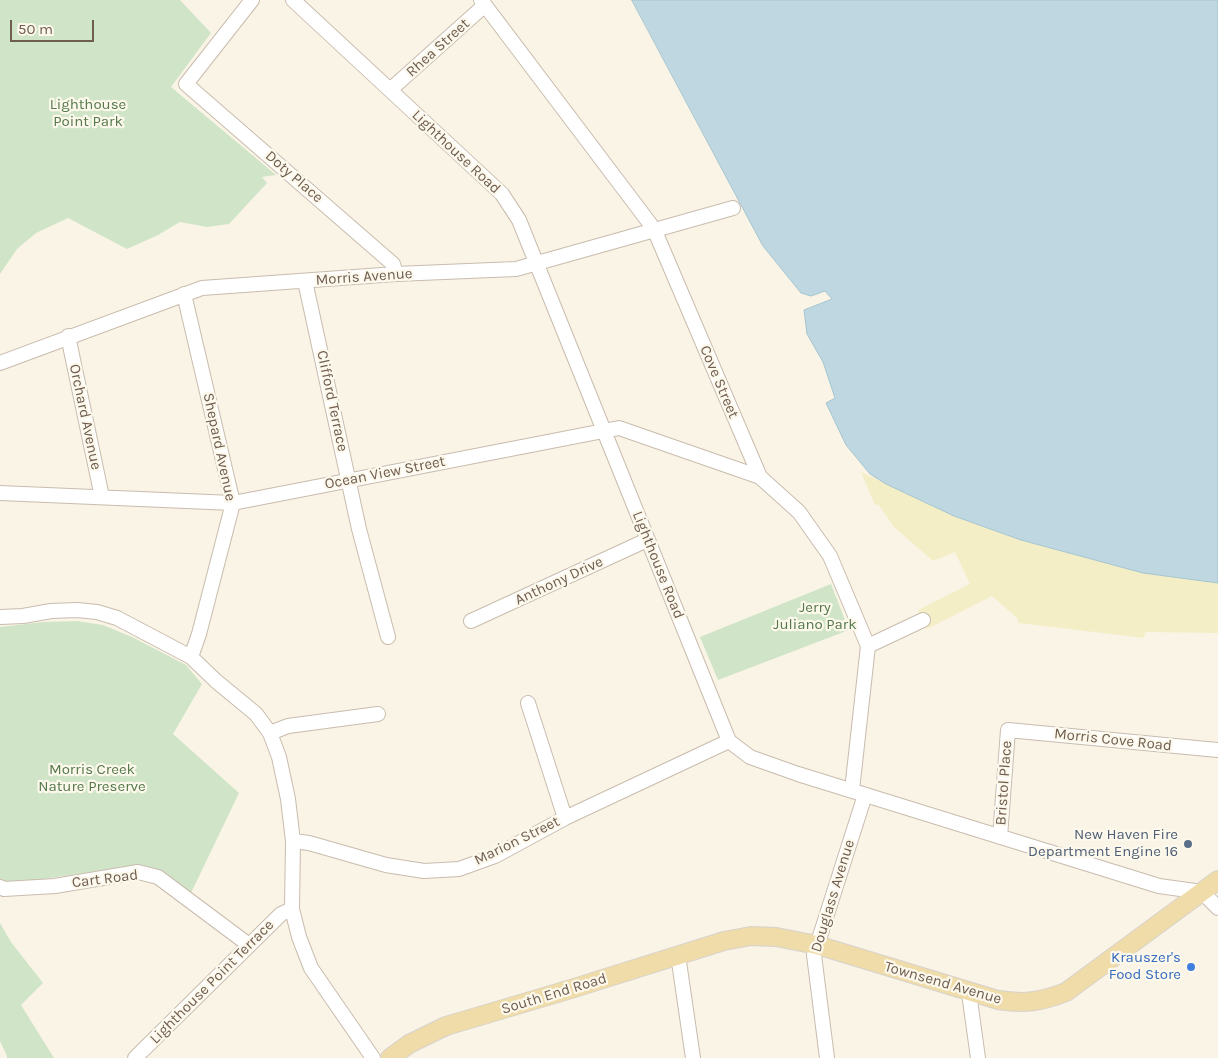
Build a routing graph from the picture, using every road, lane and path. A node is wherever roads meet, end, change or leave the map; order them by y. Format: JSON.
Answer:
{"nodes":[{"id":1,"x":252,"y":0,"type":"edge"},
{"id":2,"x":293,"y":0,"type":"edge"},
{"id":3,"x":483,"y":3,"type":"edge"},
{"id":4,"x":390,"y":90,"type":"junction"},
{"id":5,"x":733,"y":208,"type":"dead end"},
{"id":6,"x":654,"y":229,"type":"junction"},
{"id":7,"x":537,"y":264,"type":"junction"},
{"id":8,"x":396,"y":274,"type":"junction"},
{"id":9,"x":305,"y":281,"type":"junction"},
{"id":10,"x":184,"y":294,"type":"junction"},
{"id":11,"x":68,"y":336,"type":"junction"},
{"id":12,"x":0,"y":363,"type":"edge"},
{"id":13,"x":604,"y":432,"type":"junction"},
{"id":14,"x":760,"y":477,"type":"junction"},
{"id":15,"x":349,"y":479,"type":"junction"},
{"id":16,"x":0,"y":492,"type":"edge"},
{"id":17,"x":102,"y":497,"type":"junction"},
{"id":18,"x":233,"y":503,"type":"junction"},
{"id":19,"x":647,"y":540,"type":"junction"},
{"id":20,"x":0,"y":617,"type":"edge"},
{"id":21,"x":922,"y":620,"type":"dead end"},
{"id":22,"x":471,"y":621,"type":"dead end"},
{"id":23,"x":388,"y":637,"type":"dead end"},
{"id":24,"x":868,"y":646,"type":"junction"},
{"id":25,"x":191,"y":657,"type":"junction"},
{"id":26,"x":528,"y":703,"type":"dead end"},
{"id":27,"x":378,"y":714,"type":"dead end"},
{"id":28,"x":1008,"y":730,"type":"joint"},
{"id":29,"x":270,"y":733,"type":"junction"},
{"id":30,"x":729,"y":741,"type":"junction"},
{"id":31,"x":1218,"y":750,"type":"edge"},
{"id":32,"x":858,"y":792,"type":"junction"},
{"id":33,"x":565,"y":818,"type":"junction"},
{"id":34,"x":1000,"y":837,"type":"junction"},
{"id":35,"x":293,"y":841,"type":"junction"},
{"id":36,"x":1218,"y":880,"type":"edge"},
{"id":37,"x":0,"y":887,"type":"edge"},
{"id":38,"x":1202,"y":892,"type":"junction"},
{"id":39,"x":1218,"y":908,"type":"edge"},
{"id":40,"x":292,"y":909,"type":"junction"},
{"id":41,"x":724,"y":941,"type":"joint"},
{"id":42,"x":249,"y":945,"type":"junction"},
{"id":43,"x":818,"y":945,"type":"junction"},
{"id":44,"x":678,"y":955,"type":"junction"},
{"id":45,"x":969,"y":993,"type":"junction"},
{"id":46,"x":135,"y":1058,"type":"edge"},
{"id":47,"x":373,"y":1058,"type":"edge"},
{"id":48,"x":390,"y":1058,"type":"edge"},
{"id":49,"x":692,"y":1058,"type":"edge"},
{"id":50,"x":827,"y":1058,"type":"edge"},
{"id":51,"x":978,"y":1058,"type":"edge"}],
"edges":[{"from":1,"to":8,"type":"street","name":"Doty Place"},
{"from":2,"to":4,"type":"street","name":"Lighthouse Road"},
{"from":3,"to":4,"type":"street","name":"Rhea Street"},
{"from":3,"to":6,"type":"street","name":"Cove Street"},
{"from":4,"to":7,"type":"street","name":"Lighthouse Road"},
{"from":5,"to":6,"type":"street","name":"Morris Avenue"},
{"from":6,"to":7,"type":"street","name":"Morris Avenue"},
{"from":6,"to":14,"type":"street","name":"Cove Street"},
{"from":7,"to":8,"type":"street","name":"Morris Avenue"},
{"from":7,"to":13,"type":"street","name":"Lighthouse Road"},
{"from":8,"to":9,"type":"street","name":"Morris Avenue"},
{"from":9,"to":10,"type":"street","name":"Morris Avenue"},
{"from":9,"to":15,"type":"street","name":"Clifford Terrace"},
{"from":10,"to":11,"type":"street","name":"Morris Avenue"},
{"from":10,"to":18,"type":"street","name":"Shepard Avenue"},
{"from":11,"to":12,"type":"street","name":"Morris Avenue"},
{"from":11,"to":17,"type":"street","name":"Orchard Avenue"},
{"from":13,"to":14,"type":"street","name":"Ocean View Street"},
{"from":13,"to":15,"type":"street","name":"Ocean View Street"},
{"from":13,"to":19,"type":"street","name":"Lighthouse Road"},
{"from":14,"to":24,"type":"street","name":"Cove Street"},
{"from":15,"to":18,"type":"street","name":"Ocean View Street"},
{"from":15,"to":23,"type":"street","name":"Clifford Terrace"},
{"from":16,"to":17,"type":"street","name":"Ocean View Street"},
{"from":17,"to":18,"type":"street","name":"Ocean View Street"},
{"from":18,"to":25,"type":"street","name":"Shepard Avenue"},
{"from":19,"to":22,"type":"street","name":"Anthony Drive"},
{"from":19,"to":30,"type":"street","name":"Lighthouse Road"},
{"from":20,"to":25,"type":"street"},
{"from":21,"to":24,"type":"street"},
{"from":24,"to":32,"type":"street","name":"Cove Street"},
{"from":25,"to":29,"type":"street"},
{"from":26,"to":33,"type":"street"},
{"from":27,"to":29,"type":"street"},
{"from":28,"to":31,"type":"street","name":"Morris Cove Road"},
{"from":28,"to":34,"type":"street","name":"Bristol Place"},
{"from":29,"to":35,"type":"street"},
{"from":30,"to":32,"type":"street"},
{"from":30,"to":33,"type":"street","name":"Marion Street"},
{"from":32,"to":34,"type":"street"},
{"from":32,"to":43,"type":"street","name":"Douglass Avenue"},
{"from":33,"to":35,"type":"street","name":"Marion Street"},
{"from":34,"to":38,"type":"street"},
{"from":35,"to":40,"type":"street"},
{"from":36,"to":38,"type":"main road","name":"Townsend Avenue"},
{"from":37,"to":42,"type":"street","name":"Cart Road"},
{"from":38,"to":39,"type":"street"},
{"from":38,"to":45,"type":"main road","name":"Townsend Avenue"},
{"from":40,"to":42,"type":"street","name":"Lighthouse Point Terrace"},
{"from":40,"to":47,"type":"street"},
{"from":41,"to":43,"type":"main road","name":"Townsend Avenue"},
{"from":41,"to":44,"type":"main road","name":"South End Road"},
{"from":42,"to":46,"type":"street","name":"Lighthouse Point Terrace"},
{"from":43,"to":45,"type":"main road","name":"Townsend Avenue"},
{"from":43,"to":50,"type":"street","name":"Douglass Avenue"},
{"from":44,"to":48,"type":"main road","name":"South End Road"},
{"from":44,"to":49,"type":"street"},
{"from":45,"to":51,"type":"street"}]}
